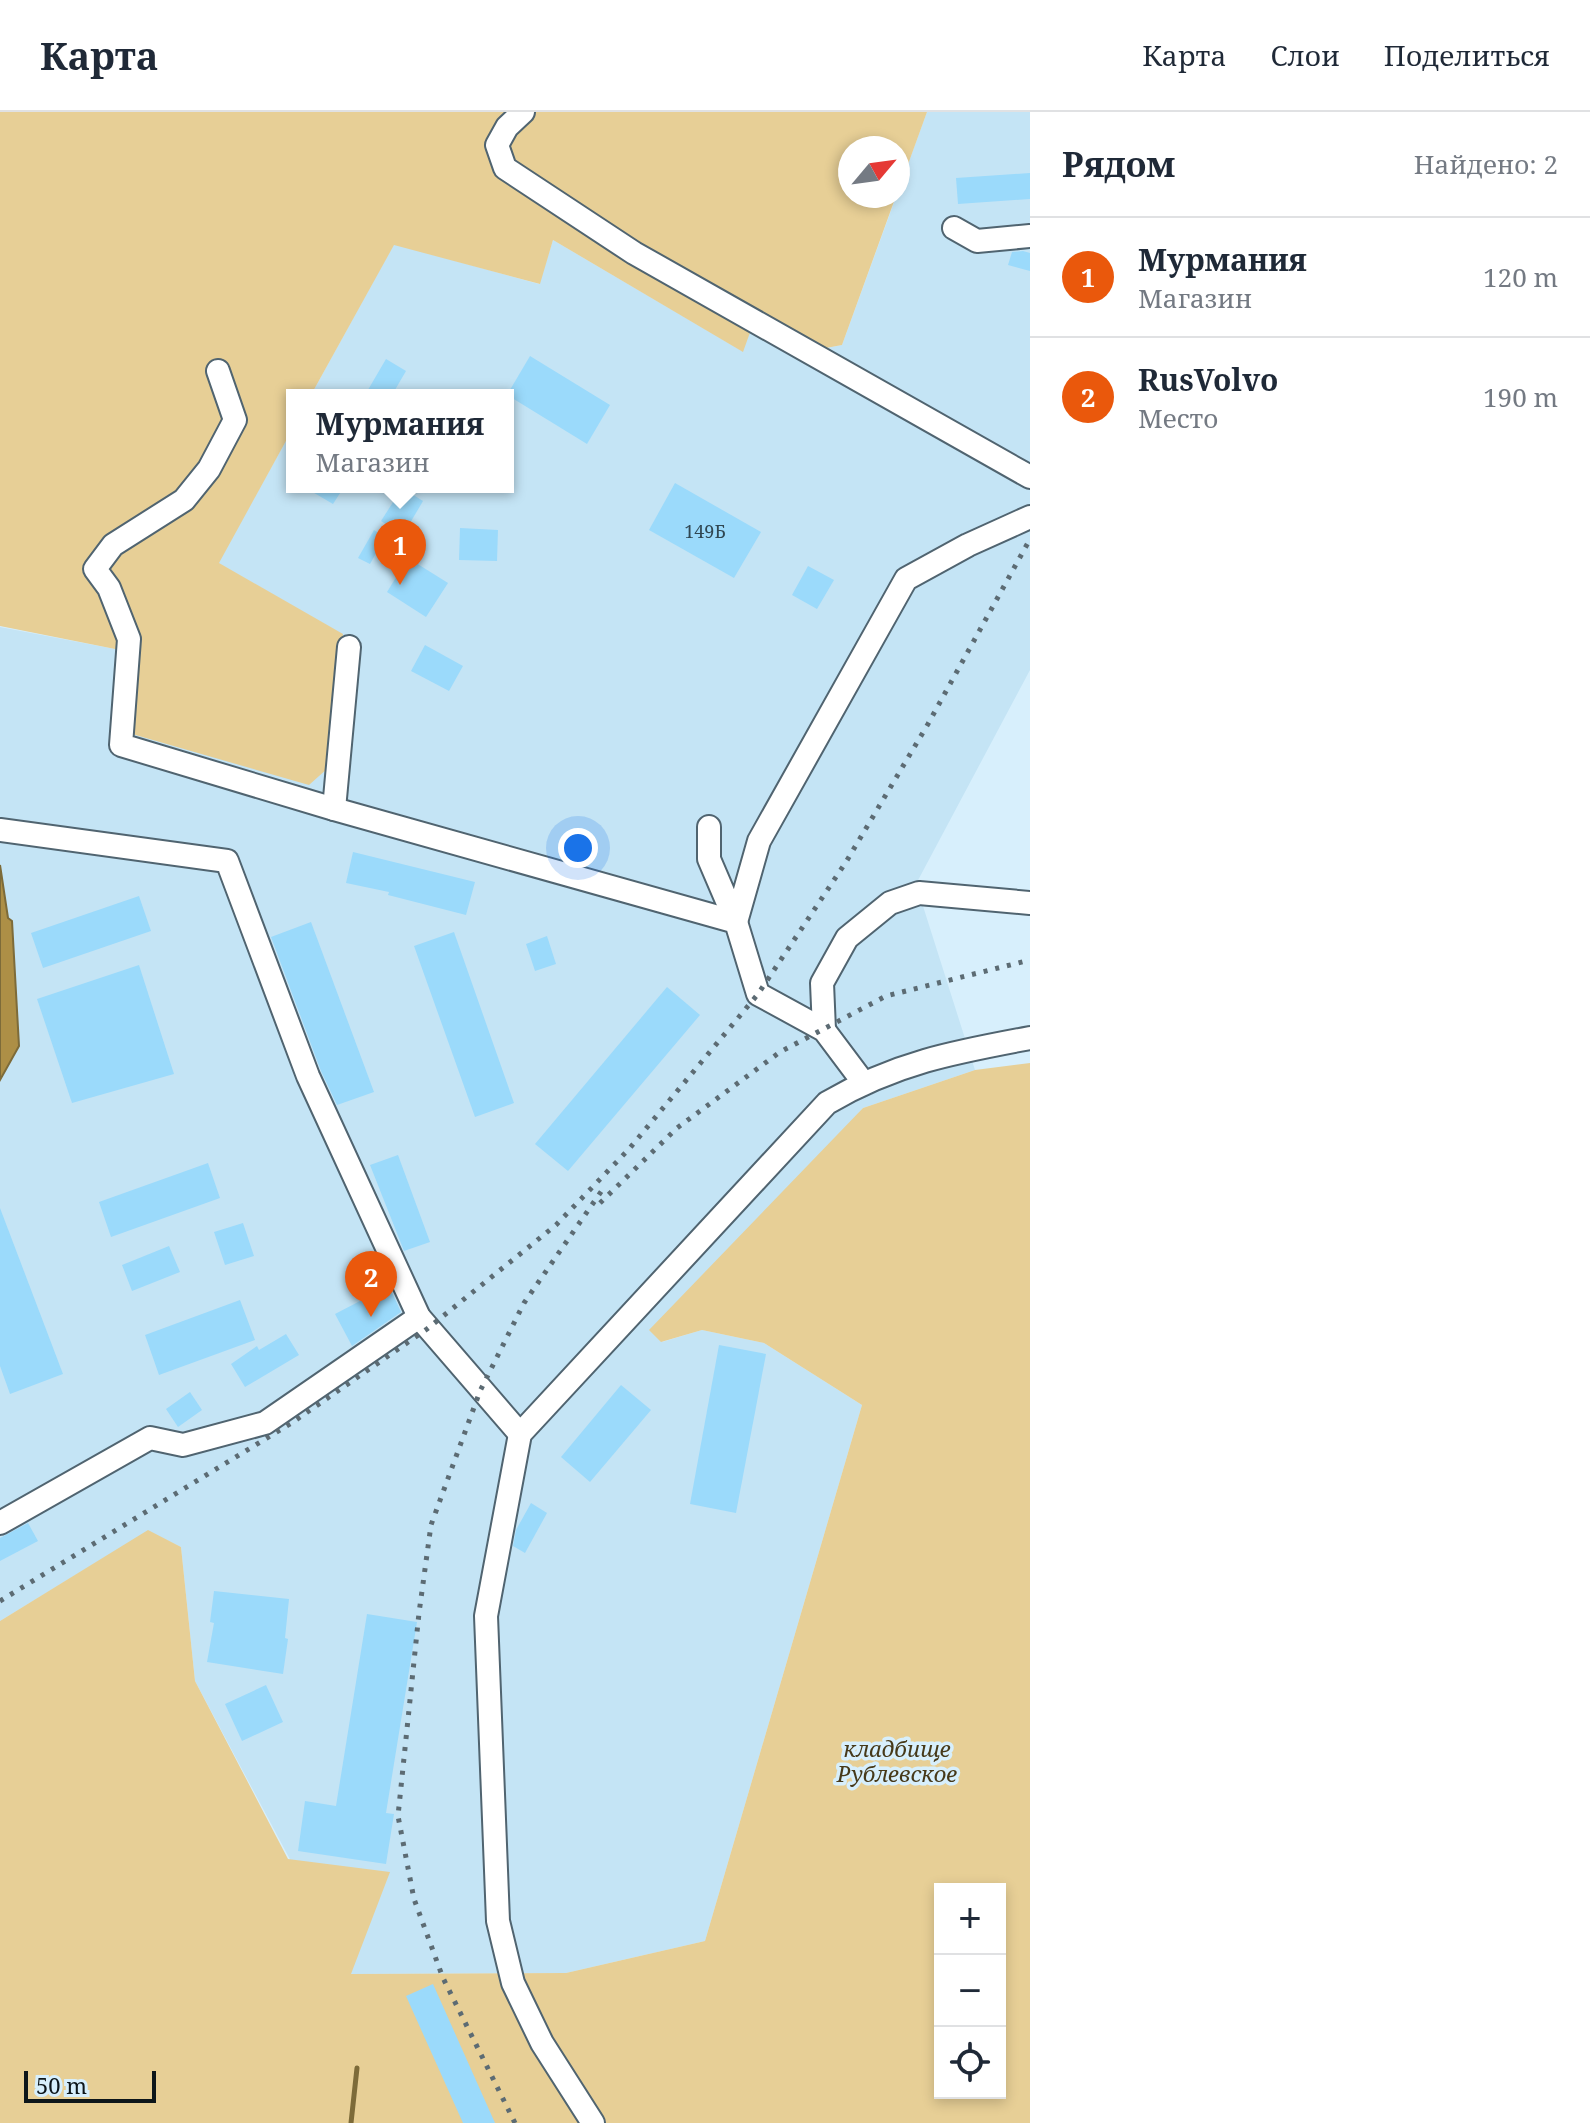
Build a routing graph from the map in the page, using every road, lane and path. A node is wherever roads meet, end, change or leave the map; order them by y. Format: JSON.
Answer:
{"nodes":[{"id":1,"x":523,"y":112,"type":"edge"},
{"id":2,"x":954,"y":228,"type":"dead end"},
{"id":3,"x":1030,"y":236,"type":"edge"},
{"id":4,"x":218,"y":371,"type":"dead end"},
{"id":5,"x":1030,"y":477,"type":"edge"},
{"id":6,"x":1030,"y":517,"type":"edge"},
{"id":7,"x":349,"y":647,"type":"dead end"},
{"id":8,"x":334,"y":809,"type":"junction"},
{"id":9,"x":709,"y":827,"type":"dead end"},
{"id":10,"x":0,"y":830,"type":"edge"},
{"id":11,"x":1030,"y":903,"type":"edge"},
{"id":12,"x":736,"y":922,"type":"junction"},
{"id":13,"x":824,"y":1030,"type":"junction"},
{"id":14,"x":1030,"y":1038,"type":"edge"},
{"id":15,"x":863,"y":1082,"type":"junction"},
{"id":16,"x":419,"y":1317,"type":"junction"},
{"id":17,"x":520,"y":1434,"type":"junction"},
{"id":18,"x":0,"y":1523,"type":"edge"},
{"id":19,"x":593,"y":2123,"type":"edge"}],
"edges":[{"from":1,"to":5,"type":"lane"},
{"from":2,"to":3,"type":"lane"},
{"from":4,"to":8,"type":"lane"},
{"from":6,"to":12,"type":"lane"},
{"from":7,"to":8,"type":"lane"},
{"from":8,"to":12,"type":"lane"},
{"from":9,"to":12,"type":"lane"},
{"from":10,"to":16,"type":"lane"},
{"from":11,"to":13,"type":"lane"},
{"from":12,"to":13,"type":"lane"},
{"from":13,"to":15,"type":"lane"},
{"from":14,"to":15,"type":"lane"},
{"from":15,"to":17,"type":"lane"},
{"from":16,"to":17,"type":"lane"},
{"from":16,"to":18,"type":"lane"},
{"from":17,"to":19,"type":"lane"}]}
